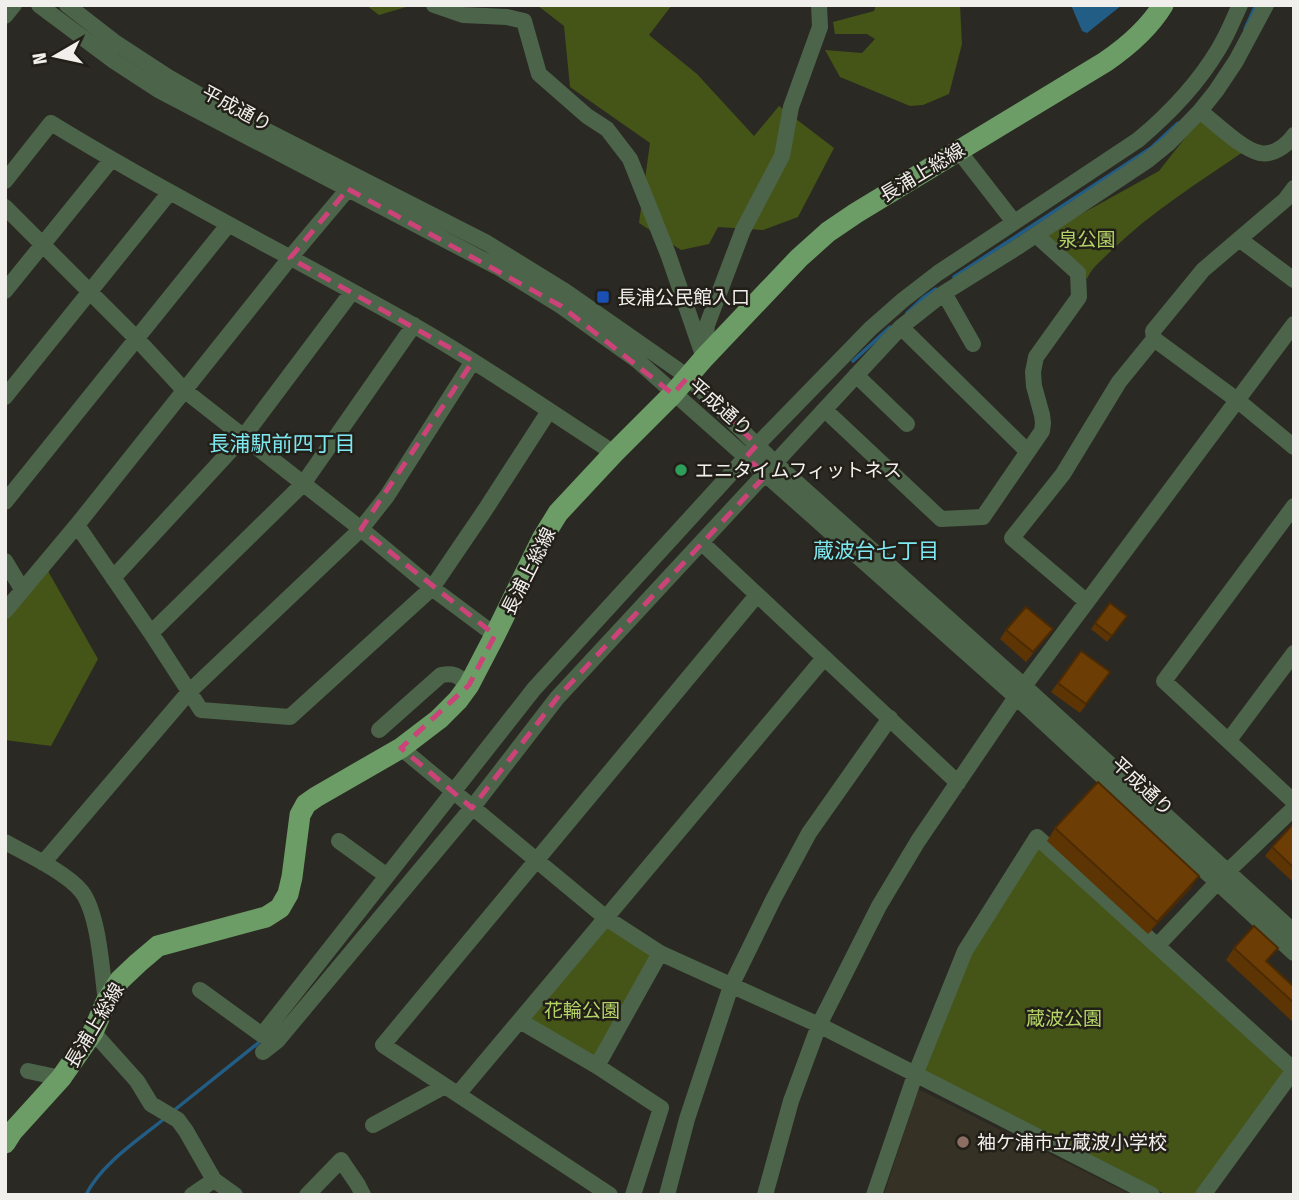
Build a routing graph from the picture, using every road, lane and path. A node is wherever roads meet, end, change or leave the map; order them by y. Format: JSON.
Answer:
{"nodes":[{"id":1,"x":14,"y":5,"type":"edge"},
{"id":2,"x":39,"y":5,"type":"edge"},
{"id":3,"x":67,"y":5,"type":"edge"},
{"id":4,"x":434,"y":5,"type":"edge"},
{"id":5,"x":819,"y":5,"type":"edge"},
{"id":6,"x":1163,"y":5,"type":"edge"},
{"id":7,"x":1240,"y":5,"type":"edge"},
{"id":8,"x":1265,"y":5,"type":"edge"},
{"id":9,"x":5,"y":16,"type":"edge"},
{"id":10,"x":1200,"y":111,"type":"junction"},
{"id":11,"x":1294,"y":135,"type":"edge"},
{"id":12,"x":958,"y":150,"type":"junction"},
{"id":13,"x":111,"y":160,"type":"junction"},
{"id":14,"x":5,"y":181,"type":"edge"},
{"id":15,"x":352,"y":183,"type":"junction"},
{"id":16,"x":1294,"y":188,"type":"edge"},
{"id":17,"x":170,"y":192,"type":"junction"},
{"id":18,"x":5,"y":208,"type":"edge"},
{"id":19,"x":228,"y":225,"type":"junction"},
{"id":20,"x":1009,"y":225,"type":"junction"},
{"id":21,"x":1036,"y":235,"type":"junction"},
{"id":22,"x":1239,"y":239,"type":"junction"},
{"id":23,"x":43,"y":245,"type":"junction"},
{"id":24,"x":1016,"y":248,"type":"junction"},
{"id":25,"x":290,"y":258,"type":"junction"},
{"id":26,"x":1294,"y":280,"type":"edge"},
{"id":27,"x":5,"y":291,"type":"edge"},
{"id":28,"x":90,"y":291,"type":"junction"},
{"id":29,"x":352,"y":292,"type":"junction"},
{"id":30,"x":944,"y":293,"type":"junction"},
{"id":31,"x":1294,"y":324,"type":"edge"},
{"id":32,"x":414,"y":325,"type":"junction"},
{"id":33,"x":901,"y":327,"type":"junction"},
{"id":34,"x":137,"y":339,"type":"junction"},
{"id":35,"x":1154,"y":339,"type":"junction"},
{"id":36,"x":973,"y":344,"type":"dead end"},
{"id":37,"x":704,"y":358,"type":"junction"},
{"id":38,"x":473,"y":361,"type":"junction"},
{"id":39,"x":856,"y":375,"type":"junction"},
{"id":40,"x":688,"y":377,"type":"junction"},
{"id":41,"x":184,"y":390,"type":"junction"},
{"id":42,"x":673,"y":394,"type":"junction"},
{"id":43,"x":5,"y":397,"type":"edge"},
{"id":44,"x":1237,"y":400,"type":"junction"},
{"id":45,"x":825,"y":410,"type":"junction"},
{"id":46,"x":549,"y":411,"type":"junction"},
{"id":47,"x":907,"y":424,"type":"dead end"},
{"id":48,"x":244,"y":436,"type":"junction"},
{"id":49,"x":1294,"y":447,"type":"edge"},
{"id":50,"x":752,"y":451,"type":"junction"},
{"id":51,"x":1027,"y":451,"type":"junction"},
{"id":52,"x":614,"y":453,"type":"junction"},
{"id":53,"x":771,"y":469,"type":"junction"},
{"id":54,"x":303,"y":484,"type":"junction"},
{"id":55,"x":5,"y":502,"type":"edge"},
{"id":56,"x":1294,"y":506,"type":"edge"},
{"id":57,"x":77,"y":525,"type":"junction"},
{"id":58,"x":361,"y":529,"type":"junction"},
{"id":59,"x":702,"y":543,"type":"junction"},
{"id":60,"x":5,"y":561,"type":"edge"},
{"id":61,"x":113,"y":578,"type":"junction"},
{"id":62,"x":432,"y":588,"type":"junction"},
{"id":63,"x":22,"y":589,"type":"junction"},
{"id":64,"x":757,"y":595,"type":"junction"},
{"id":65,"x":1087,"y":602,"type":"junction"},
{"id":66,"x":5,"y":611,"type":"edge"},
{"id":67,"x":151,"y":633,"type":"junction"},
{"id":68,"x":495,"y":635,"type":"junction"},
{"id":69,"x":1294,"y":653,"type":"edge"},
{"id":70,"x":824,"y":658,"type":"junction"},
{"id":71,"x":468,"y":685,"type":"junction"},
{"id":72,"x":189,"y":692,"type":"junction"},
{"id":73,"x":1020,"y":692,"type":"junction"},
{"id":74,"x":401,"y":711,"type":"junction"},
{"id":75,"x":890,"y":718,"type":"junction"},
{"id":76,"x":379,"y":730,"type":"dead end"},
{"id":77,"x":1229,"y":740,"type":"junction"},
{"id":78,"x":410,"y":742,"type":"junction"},
{"id":79,"x":958,"y":783,"type":"junction"},
{"id":80,"x":453,"y":792,"type":"junction"},
{"id":81,"x":1294,"y":802,"type":"edge"},
{"id":82,"x":472,"y":808,"type":"junction"},
{"id":83,"x":1294,"y":808,"type":"edge"},
{"id":84,"x":339,"y":841,"type":"dead end"},
{"id":85,"x":5,"y":842,"type":"edge"},
{"id":86,"x":536,"y":861,"type":"junction"},
{"id":87,"x":43,"y":863,"type":"junction"},
{"id":88,"x":387,"y":876,"type":"junction"},
{"id":89,"x":1222,"y":877,"type":"junction"},
{"id":90,"x":606,"y":918,"type":"junction"},
{"id":91,"x":1294,"y":933,"type":"edge"},
{"id":92,"x":1157,"y":946,"type":"junction"},
{"id":93,"x":660,"y":953,"type":"junction"},
{"id":94,"x":1294,"y":953,"type":"edge"},
{"id":95,"x":731,"y":986,"type":"junction"},
{"id":96,"x":200,"y":990,"type":"dead end"},
{"id":97,"x":106,"y":1002,"type":"junction"},
{"id":98,"x":520,"y":1021,"type":"junction"},
{"id":99,"x":819,"y":1025,"type":"junction"},
{"id":100,"x":93,"y":1032,"type":"junction"},
{"id":101,"x":263,"y":1052,"type":"dead end"},
{"id":102,"x":597,"y":1066,"type":"junction"},
{"id":103,"x":28,"y":1071,"type":"dead end"},
{"id":104,"x":915,"y":1075,"type":"junction"},
{"id":105,"x":61,"y":1078,"type":"junction"},
{"id":106,"x":452,"y":1090,"type":"junction"},
{"id":107,"x":373,"y":1125,"type":"dead end"},
{"id":108,"x":5,"y":1143,"type":"edge"},
{"id":109,"x":214,"y":1180,"type":"junction"},
{"id":110,"x":192,"y":1195,"type":"edge"},
{"id":111,"x":235,"y":1195,"type":"edge"},
{"id":112,"x":307,"y":1195,"type":"edge"},
{"id":113,"x":363,"y":1195,"type":"edge"},
{"id":114,"x":610,"y":1195,"type":"edge"},
{"id":115,"x":633,"y":1195,"type":"edge"},
{"id":116,"x":667,"y":1195,"type":"edge"},
{"id":117,"x":765,"y":1195,"type":"edge"},
{"id":118,"x":874,"y":1195,"type":"edge"},
{"id":119,"x":1152,"y":1195,"type":"edge"},
{"id":120,"x":1203,"y":1195,"type":"edge"}],
"edges":[{"from":1,"to":9,"type":"street"},
{"from":2,"to":15,"type":"street","name":"平成通り"},
{"from":3,"to":15,"type":"street","name":"平成通り"},
{"from":4,"to":37,"type":"street"},
{"from":5,"to":37,"type":"street"},
{"from":6,"to":12,"type":"main road","name":"長浦上総線"},
{"from":7,"to":20,"type":"street"},
{"from":8,"to":10,"type":"street"},
{"from":10,"to":11,"type":"street"},
{"from":10,"to":21,"type":"street"},
{"from":12,"to":20,"type":"street"},
{"from":12,"to":37,"type":"main road","name":"長浦上総線"},
{"from":13,"to":14,"type":"street"},
{"from":13,"to":17,"type":"street"},
{"from":13,"to":23,"type":"street"},
{"from":15,"to":25,"type":"street"},
{"from":15,"to":40,"type":"street","name":"平成通り"},
{"from":15,"to":42,"type":"street","name":"平成通り"},
{"from":16,"to":22,"type":"street"},
{"from":17,"to":19,"type":"street"},
{"from":17,"to":28,"type":"street"},
{"from":18,"to":23,"type":"street"},
{"from":19,"to":25,"type":"street"},
{"from":19,"to":34,"type":"street"},
{"from":20,"to":24,"type":"street"},
{"from":20,"to":50,"type":"street"},
{"from":21,"to":24,"type":"street"},
{"from":21,"to":51,"type":"street"},
{"from":22,"to":26,"type":"street"},
{"from":22,"to":35,"type":"street"},
{"from":23,"to":27,"type":"street"},
{"from":23,"to":28,"type":"street"},
{"from":24,"to":30,"type":"street"},
{"from":25,"to":29,"type":"street"},
{"from":25,"to":41,"type":"street"},
{"from":28,"to":34,"type":"street"},
{"from":28,"to":43,"type":"street"},
{"from":29,"to":32,"type":"street"},
{"from":29,"to":48,"type":"street"},
{"from":30,"to":33,"type":"street"},
{"from":30,"to":36,"type":"street"},
{"from":31,"to":44,"type":"street"},
{"from":32,"to":38,"type":"street"},
{"from":32,"to":54,"type":"street"},
{"from":33,"to":39,"type":"street"},
{"from":33,"to":51,"type":"street"},
{"from":34,"to":41,"type":"street"},
{"from":34,"to":55,"type":"street"},
{"from":35,"to":44,"type":"street"},
{"from":35,"to":65,"type":"street"},
{"from":37,"to":40,"type":"main road","name":"長浦上総線"},
{"from":38,"to":46,"type":"street"},
{"from":38,"to":58,"type":"street"},
{"from":39,"to":45,"type":"street"},
{"from":39,"to":47,"type":"street"},
{"from":40,"to":42,"type":"main road","name":"長浦上総線"},
{"from":40,"to":50,"type":"street","name":"平成通り"},
{"from":41,"to":48,"type":"street"},
{"from":41,"to":57,"type":"street"},
{"from":42,"to":50,"type":"street","name":"平成通り"},
{"from":42,"to":52,"type":"main road","name":"長浦上総線"},
{"from":44,"to":49,"type":"street"},
{"from":44,"to":65,"type":"street"},
{"from":45,"to":51,"type":"street"},
{"from":45,"to":53,"type":"street"},
{"from":46,"to":52,"type":"street"},
{"from":46,"to":62,"type":"street"},
{"from":48,"to":54,"type":"street"},
{"from":48,"to":61,"type":"street"},
{"from":50,"to":53,"type":"street","name":"平成通り"},
{"from":50,"to":80,"type":"street"},
{"from":52,"to":68,"type":"main road","name":"長浦上総線"},
{"from":53,"to":59,"type":"street"},
{"from":53,"to":73,"type":"street","name":"平成通り"},
{"from":54,"to":58,"type":"street"},
{"from":54,"to":67,"type":"street"},
{"from":56,"to":77,"type":"street"},
{"from":57,"to":61,"type":"street"},
{"from":57,"to":63,"type":"street"},
{"from":58,"to":62,"type":"street"},
{"from":58,"to":72,"type":"street"},
{"from":59,"to":64,"type":"street"},
{"from":59,"to":82,"type":"street"},
{"from":60,"to":63,"type":"street"},
{"from":61,"to":67,"type":"street"},
{"from":62,"to":68,"type":"street"},
{"from":62,"to":72,"type":"street"},
{"from":63,"to":66,"type":"street"},
{"from":64,"to":70,"type":"street"},
{"from":64,"to":86,"type":"street"},
{"from":65,"to":73,"type":"street"},
{"from":67,"to":72,"type":"street"},
{"from":68,"to":71,"type":"main road","name":"長浦上総線"},
{"from":69,"to":77,"type":"street"},
{"from":70,"to":75,"type":"street"},
{"from":70,"to":90,"type":"street"},
{"from":71,"to":74,"type":"street"},
{"from":71,"to":78,"type":"main road","name":"長浦上総線"},
{"from":72,"to":87,"type":"street"},
{"from":73,"to":79,"type":"street"},
{"from":73,"to":89,"type":"street","name":"平成通り"},
{"from":74,"to":76,"type":"street"},
{"from":74,"to":78,"type":"street"},
{"from":75,"to":79,"type":"street"},
{"from":75,"to":95,"type":"street"},
{"from":77,"to":81,"type":"street"},
{"from":78,"to":80,"type":"street"},
{"from":78,"to":97,"type":"main road","name":"長浦上総線"},
{"from":79,"to":99,"type":"street"},
{"from":80,"to":82,"type":"street"},
{"from":80,"to":88,"type":"street"},
{"from":82,"to":86,"type":"street"},
{"from":82,"to":101,"type":"street"},
{"from":83,"to":89,"type":"street"},
{"from":84,"to":88,"type":"street"},
{"from":85,"to":87,"type":"street"},
{"from":86,"to":90,"type":"street"},
{"from":86,"to":106,"type":"street"},
{"from":87,"to":97,"type":"street"},
{"from":88,"to":96,"type":"street"},
{"from":89,"to":91,"type":"street","name":"平成通り"},
{"from":89,"to":92,"type":"street"},
{"from":89,"to":94,"type":"street","name":"平成通り"},
{"from":90,"to":93,"type":"street"},
{"from":90,"to":98,"type":"street"},
{"from":92,"to":104,"type":"street"},
{"from":92,"to":120,"type":"street"},
{"from":93,"to":95,"type":"street"},
{"from":93,"to":102,"type":"street"},
{"from":95,"to":99,"type":"street"},
{"from":95,"to":116,"type":"street"},
{"from":97,"to":100,"type":"main road","name":"長浦上総線"},
{"from":98,"to":102,"type":"street"},
{"from":98,"to":106,"type":"street"},
{"from":99,"to":104,"type":"street"},
{"from":99,"to":117,"type":"street"},
{"from":100,"to":105,"type":"main road","name":"長浦上総線"},
{"from":100,"to":109,"type":"street"},
{"from":102,"to":115,"type":"street"},
{"from":103,"to":105,"type":"street"},
{"from":104,"to":118,"type":"street"},
{"from":104,"to":119,"type":"street"},
{"from":105,"to":108,"type":"main road","name":"長浦上総線"},
{"from":106,"to":107,"type":"street"},
{"from":106,"to":114,"type":"street"},
{"from":109,"to":110,"type":"street"},
{"from":109,"to":111,"type":"street"},
{"from":112,"to":113,"type":"street"}]}
